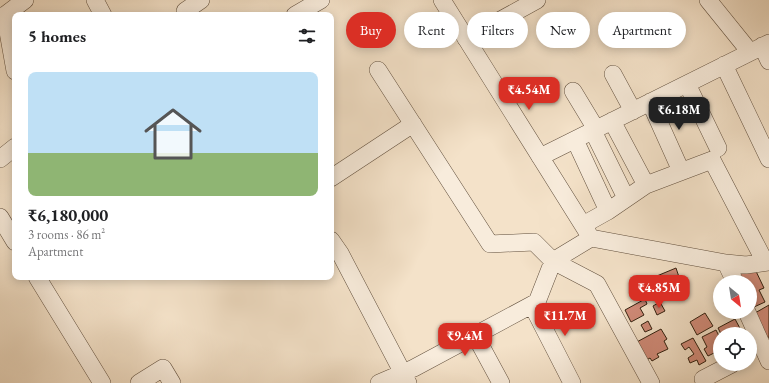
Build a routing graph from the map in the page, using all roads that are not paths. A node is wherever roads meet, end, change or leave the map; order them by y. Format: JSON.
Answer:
{"nodes":[{"id":1,"x":25,"y":0,"type":"edge"},
{"id":2,"x":94,"y":0,"type":"edge"},
{"id":3,"x":201,"y":0,"type":"edge"},
{"id":4,"x":321,"y":0,"type":"edge"},
{"id":5,"x":442,"y":0,"type":"edge"},
{"id":6,"x":537,"y":0,"type":"edge"},
{"id":7,"x":708,"y":0,"type":"edge"},
{"id":8,"x":183,"y":9,"type":"edge"},
{"id":9,"x":102,"y":12,"type":"edge"},
{"id":10,"x":300,"y":12,"type":"edge"},
{"id":11,"x":2,"y":16,"type":"edge"},
{"id":12,"x":466,"y":39,"type":"junction"},
{"id":13,"x":762,"y":50,"type":"edge"},
{"id":14,"x":12,"y":58,"type":"edge"},
{"id":15,"x":724,"y":65,"type":"junction"},
{"id":16,"x":378,"y":70,"type":"dead end"},
{"id":17,"x":613,"y":74,"type":"dead end"},
{"id":18,"x":687,"y":84,"type":"junction"},
{"id":19,"x":574,"y":91,"type":"dead end"},
{"id":20,"x":650,"y":102,"type":"junction"},
{"id":21,"x":633,"y":110,"type":"junction"},
{"id":22,"x":612,"y":121,"type":"junction"},
{"id":23,"x":413,"y":124,"type":"junction"},
{"id":24,"x":594,"y":130,"type":"junction"},
{"id":25,"x":575,"y":140,"type":"junction"},
{"id":26,"x":718,"y":148,"type":"dead end"},
{"id":27,"x":12,"y":149,"type":"edge"},
{"id":28,"x":540,"y":157,"type":"junction"},
{"id":29,"x":0,"y":159,"type":"edge"},
{"id":30,"x":769,"y":159,"type":"edge"},
{"id":31,"x":681,"y":171,"type":"junction"},
{"id":32,"x":334,"y":176,"type":"edge"},
{"id":33,"x":646,"y":185,"type":"junction"},
{"id":34,"x":626,"y":198,"type":"junction"},
{"id":35,"x":608,"y":211,"type":"junction"},
{"id":36,"x":0,"y":217,"type":"edge"},
{"id":37,"x":587,"y":231,"type":"junction"},
{"id":38,"x":12,"y":237,"type":"edge"},
{"id":39,"x":334,"y":244,"type":"edge"},
{"id":40,"x":553,"y":261,"type":"junction"},
{"id":41,"x":767,"y":262,"type":"edge"},
{"id":42,"x":726,"y":263,"type":"junction"},
{"id":43,"x":731,"y":275,"type":"edge"},
{"id":44,"x":39,"y":280,"type":"edge"},
{"id":45,"x":534,"y":303,"type":"junction"},
{"id":46,"x":749,"y":319,"type":"edge"},
{"id":47,"x":476,"y":335,"type":"junction"},
{"id":48,"x":761,"y":354,"type":"edge"},
{"id":49,"x":720,"y":371,"type":"edge"},
{"id":50,"x":405,"y":378,"type":"edge"},
{"id":51,"x":701,"y":382,"type":"edge"},
{"id":52,"x":102,"y":383,"type":"edge"},
{"id":53,"x":139,"y":383,"type":"edge"},
{"id":54,"x":172,"y":383,"type":"edge"},
{"id":55,"x":379,"y":383,"type":"edge"},
{"id":56,"x":500,"y":383,"type":"edge"},
{"id":57,"x":572,"y":383,"type":"edge"},
{"id":58,"x":651,"y":383,"type":"edge"}],
"edges":[{"from":1,"to":11,"type":"street"},
{"from":2,"to":9,"type":"street"},
{"from":3,"to":8,"type":"street"},
{"from":4,"to":10,"type":"street"},
{"from":5,"to":12,"type":"street"},
{"from":6,"to":12,"type":"street"},
{"from":7,"to":13,"type":"street"},
{"from":11,"to":14,"type":"street"},
{"from":12,"to":28,"type":"street"},
{"from":13,"to":15,"type":"street"},
{"from":15,"to":18,"type":"street"},
{"from":15,"to":30,"type":"street"},
{"from":16,"to":23,"type":"street"},
{"from":17,"to":21,"type":"street"},
{"from":18,"to":20,"type":"street"},
{"from":18,"to":26,"type":"street"},
{"from":19,"to":24,"type":"street"},
{"from":20,"to":21,"type":"street"},
{"from":20,"to":31,"type":"street"},
{"from":21,"to":22,"type":"street"},
{"from":22,"to":24,"type":"street"},
{"from":22,"to":33,"type":"street"},
{"from":23,"to":32,"type":"street"},
{"from":23,"to":40,"type":"street"},
{"from":24,"to":25,"type":"street"},
{"from":24,"to":34,"type":"street"},
{"from":25,"to":28,"type":"street"},
{"from":25,"to":35,"type":"street"},
{"from":27,"to":29,"type":"street"},
{"from":28,"to":37,"type":"street"},
{"from":31,"to":33,"type":"street"},
{"from":31,"to":41,"type":"street"},
{"from":33,"to":34,"type":"street"},
{"from":34,"to":35,"type":"street"},
{"from":35,"to":37,"type":"street"},
{"from":36,"to":38,"type":"street"},
{"from":37,"to":40,"type":"street"},
{"from":37,"to":42,"type":"street"},
{"from":39,"to":50,"type":"street"},
{"from":40,"to":45,"type":"street"},
{"from":40,"to":58,"type":"street"},
{"from":41,"to":42,"type":"street"},
{"from":42,"to":43,"type":"street"},
{"from":44,"to":52,"type":"street"},
{"from":45,"to":47,"type":"street"},
{"from":45,"to":57,"type":"street"},
{"from":46,"to":48,"type":"street"},
{"from":47,"to":50,"type":"street"},
{"from":47,"to":56,"type":"street"},
{"from":49,"to":51,"type":"street"},
{"from":50,"to":55,"type":"street"},
{"from":53,"to":54,"type":"street"}]}
